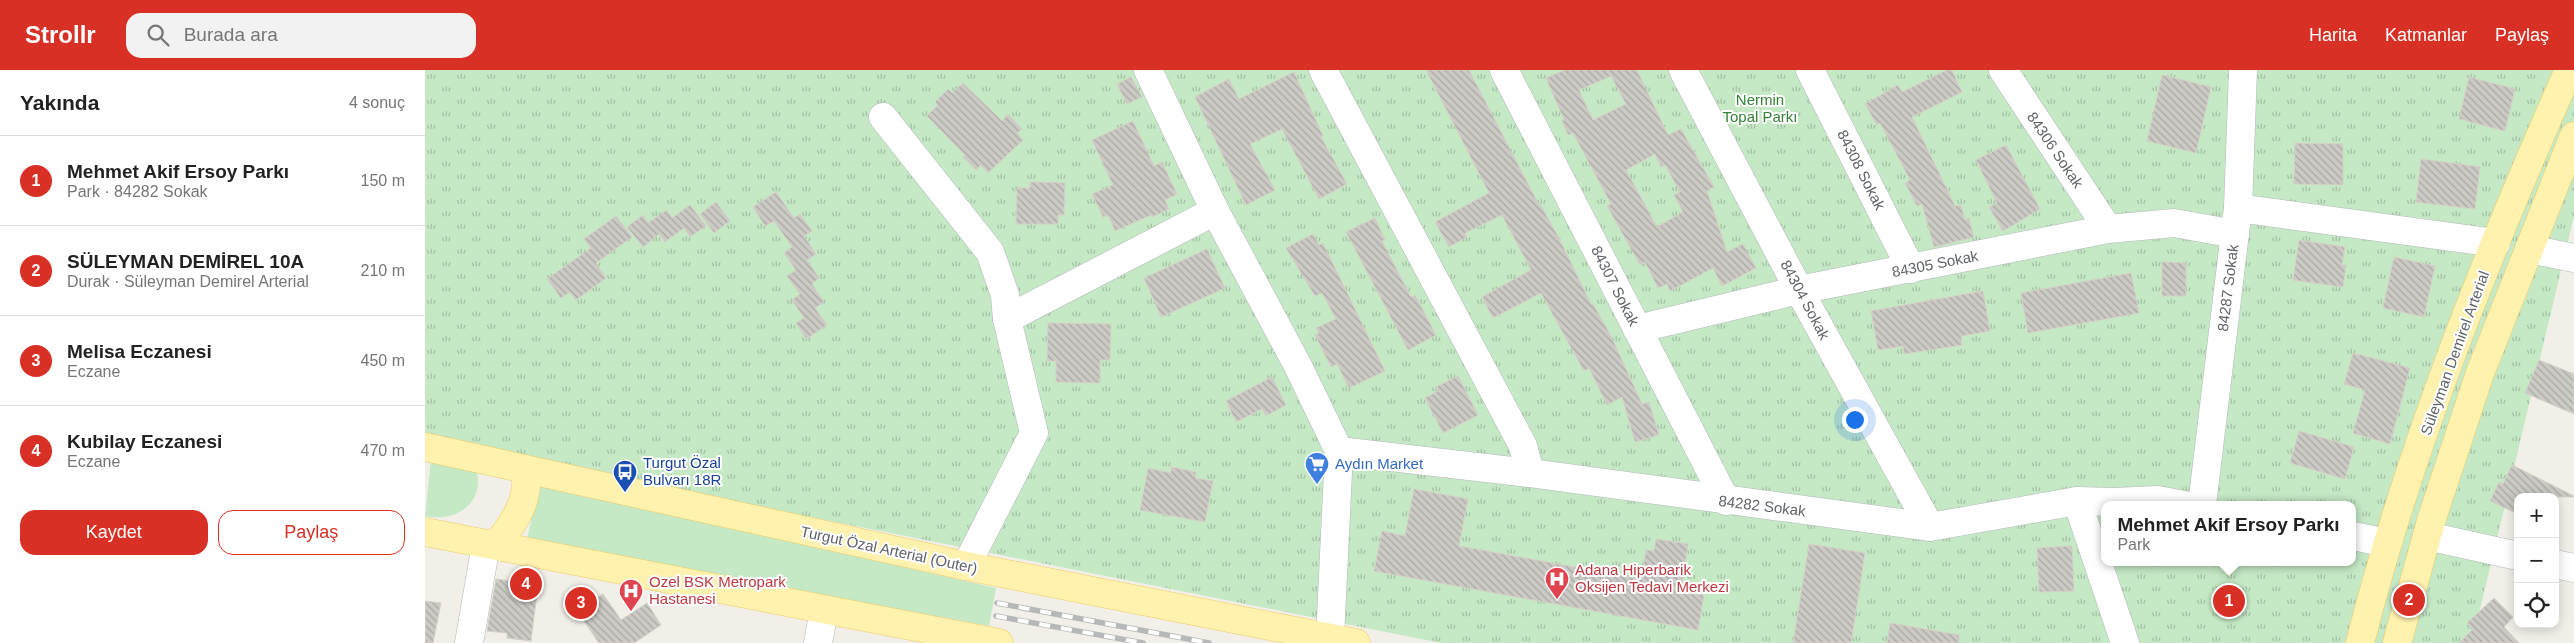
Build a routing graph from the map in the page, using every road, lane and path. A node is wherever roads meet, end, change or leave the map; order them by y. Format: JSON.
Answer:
{"nodes":[{"id":1,"x":1148,"y":70,"type":"edge"},
{"id":2,"x":1323,"y":70,"type":"edge"},
{"id":3,"x":1504,"y":70,"type":"edge"},
{"id":4,"x":1683,"y":70,"type":"edge"},
{"id":5,"x":1810,"y":70,"type":"edge"},
{"id":6,"x":2003,"y":70,"type":"edge"},
{"id":7,"x":2243,"y":70,"type":"edge"},
{"id":8,"x":2569,"y":70,"type":"edge"},
{"id":9,"x":883,"y":117,"type":"dead end"},
{"id":10,"x":2574,"y":136,"type":"edge"},
{"id":11,"x":1215,"y":211,"type":"junction"},
{"id":12,"x":2236,"y":221,"type":"junction"},
{"id":13,"x":2108,"y":229,"type":"junction"},
{"id":14,"x":2496,"y":244,"type":"junction"},
{"id":15,"x":2529,"y":249,"type":"junction"},
{"id":16,"x":2574,"y":258,"type":"edge"},
{"id":17,"x":1911,"y":269,"type":"junction"},
{"id":18,"x":1799,"y":290,"type":"junction"},
{"id":19,"x":1007,"y":319,"type":"junction"},
{"id":20,"x":1637,"y":328,"type":"junction"},
{"id":21,"x":425,"y":447,"type":"edge"},
{"id":22,"x":1339,"y":450,"type":"junction"},
{"id":23,"x":525,"y":469,"type":"junction"},
{"id":24,"x":1530,"y":473,"type":"junction"},
{"id":25,"x":2077,"y":500,"type":"junction"},
{"id":26,"x":2101,"y":501,"type":"edge"},
{"id":27,"x":2136,"y":501,"type":"edge"},
{"id":28,"x":2163,"y":501,"type":"edge"},
{"id":29,"x":2202,"y":501,"type":"edge"},
{"id":30,"x":1726,"y":502,"type":"junction"},
{"id":31,"x":1930,"y":527,"type":"junction"},
{"id":32,"x":425,"y":532,"type":"edge"},
{"id":33,"x":2427,"y":536,"type":"junction"},
{"id":34,"x":2356,"y":537,"type":"edge"},
{"id":35,"x":2387,"y":543,"type":"junction"},
{"id":36,"x":491,"y":544,"type":"junction"},
{"id":37,"x":2514,"y":555,"type":"edge"},
{"id":38,"x":2559,"y":565,"type":"edge"},
{"id":39,"x":966,"y":566,"type":"junction"},
{"id":40,"x":2574,"y":568,"type":"edge"},
{"id":41,"x":825,"y":610,"type":"junction"},
{"id":42,"x":1343,"y":640,"type":"edge"},
{"id":43,"x":469,"y":643,"type":"edge"},
{"id":44,"x":818,"y":643,"type":"edge"},
{"id":45,"x":999,"y":643,"type":"edge"},
{"id":46,"x":2125,"y":643,"type":"edge"},
{"id":47,"x":2360,"y":643,"type":"edge"},
{"id":48,"x":2397,"y":643,"type":"edge"}],
"edges":[{"from":1,"to":11,"type":"street"},
{"from":2,"to":24,"type":"street"},
{"from":3,"to":20,"type":"street","name":"84307 Sokak"},
{"from":4,"to":18,"type":"street","name":"84304 Sokak"},
{"from":5,"to":17,"type":"street","name":"84308 Sokak"},
{"from":6,"to":13,"type":"street","name":"84306 Sokak"},
{"from":7,"to":12,"type":"street","name":"84287 Sokak"},
{"from":8,"to":14,"type":"main road","name":"Süleyman Demirel Arterial"},
{"from":9,"to":19,"type":"street"},
{"from":10,"to":15,"type":"main road","name":"Süleyman Demirel Arterial"},
{"from":11,"to":19,"type":"street"},
{"from":11,"to":22,"type":"street"},
{"from":12,"to":13,"type":"street","name":"84305 Sokak"},
{"from":12,"to":14,"type":"street","name":"84305 Sokak"},
{"from":12,"to":29,"type":"street","name":"84287 Sokak"},
{"from":13,"to":17,"type":"street","name":"84305 Sokak"},
{"from":14,"to":35,"type":"main road","name":"Süleyman Demirel Arterial"},
{"from":15,"to":16,"type":"street"},
{"from":15,"to":33,"type":"main road","name":"Süleyman Demirel Arterial"},
{"from":17,"to":18,"type":"street","name":"84305 Sokak"},
{"from":18,"to":20,"type":"street","name":"84305 Sokak"},
{"from":18,"to":31,"type":"street","name":"84304 Sokak"},
{"from":19,"to":39,"type":"street"},
{"from":20,"to":30,"type":"street","name":"84307 Sokak"},
{"from":21,"to":23,"type":"main road","name":"Turgut Özal Arterial (Outer)"},
{"from":22,"to":24,"type":"street","name":"84282 Sokak"},
{"from":22,"to":42,"type":"street"},
{"from":23,"to":36,"type":"main road"},
{"from":23,"to":39,"type":"main road","name":"Turgut Özal Arterial (Outer)"},
{"from":24,"to":30,"type":"street","name":"84282 Sokak"},
{"from":25,"to":26,"type":"street","name":"84282 Sokak"},
{"from":25,"to":31,"type":"street","name":"84282 Sokak"},
{"from":25,"to":46,"type":"street"},
{"from":27,"to":28,"type":"street","name":"84282 Sokak"},
{"from":30,"to":31,"type":"street","name":"84282 Sokak"},
{"from":32,"to":36,"type":"main road"},
{"from":33,"to":37,"type":"street"},
{"from":33,"to":48,"type":"main road","name":"Süleyman Demirel Arterial"},
{"from":34,"to":35,"type":"street"},
{"from":35,"to":47,"type":"main road","name":"Süleyman Demirel Arterial"},
{"from":36,"to":41,"type":"main road"},
{"from":36,"to":43,"type":"street"},
{"from":38,"to":40,"type":"street"},
{"from":39,"to":42,"type":"main road","name":"Turgut Özal Arterial (Outer)"},
{"from":41,"to":44,"type":"street"},
{"from":41,"to":45,"type":"main road"}]}
